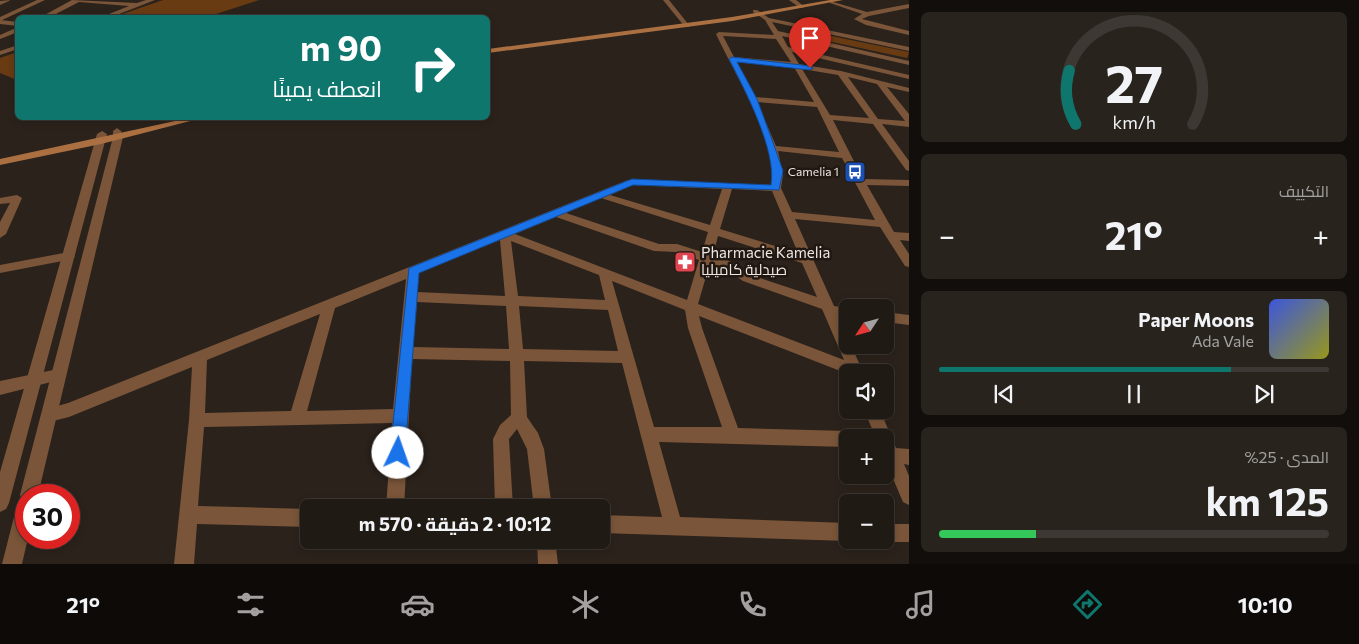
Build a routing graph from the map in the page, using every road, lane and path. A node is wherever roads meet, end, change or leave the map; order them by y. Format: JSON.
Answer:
{"nodes":[{"id":1,"x":8,"y":0,"type":"edge"},
{"id":2,"x":42,"y":0,"type":"edge"},
{"id":3,"x":77,"y":0,"type":"edge"},
{"id":4,"x":152,"y":0,"type":"edge"},
{"id":5,"x":666,"y":0,"type":"edge"},
{"id":6,"x":816,"y":0,"type":"edge"},
{"id":7,"x":840,"y":0,"type":"edge"},
{"id":8,"x":104,"y":1,"type":"edge"},
{"id":9,"x":832,"y":2,"type":"junction"},
{"id":10,"x":0,"y":3,"type":"edge"},
{"id":11,"x":797,"y":4,"type":"edge"},
{"id":12,"x":137,"y":5,"type":"junction"},
{"id":13,"x":909,"y":6,"type":"edge"},
{"id":14,"x":868,"y":14,"type":"junction"},
{"id":15,"x":48,"y":15,"type":"edge"},
{"id":16,"x":110,"y":15,"type":"edge"},
{"id":17,"x":762,"y":15,"type":"junction"},
{"id":18,"x":0,"y":21,"type":"edge"},
{"id":19,"x":15,"y":24,"type":"edge"},
{"id":20,"x":685,"y":24,"type":"junction"},
{"id":21,"x":15,"y":30,"type":"edge"},
{"id":22,"x":909,"y":33,"type":"edge"},
{"id":23,"x":777,"y":35,"type":"junction"},
{"id":24,"x":0,"y":37,"type":"edge"},
{"id":25,"x":490,"y":46,"type":"edge"},
{"id":26,"x":499,"y":47,"type":"junction"},
{"id":27,"x":15,"y":48,"type":"edge"},
{"id":28,"x":786,"y":49,"type":"junction"},
{"id":29,"x":909,"y":49,"type":"edge"},
{"id":30,"x":490,"y":50,"type":"edge"},
{"id":31,"x":0,"y":53,"type":"edge"},
{"id":32,"x":732,"y":59,"type":"junction"},
{"id":33,"x":909,"y":62,"type":"edge"},
{"id":34,"x":794,"y":65,"type":"junction"},
{"id":35,"x":886,"y":72,"type":"junction"},
{"id":36,"x":841,"y":73,"type":"junction"},
{"id":37,"x":909,"y":77,"type":"edge"},
{"id":38,"x":881,"y":83,"type":"junction"},
{"id":39,"x":909,"y":90,"type":"edge"},
{"id":40,"x":753,"y":99,"type":"junction"},
{"id":41,"x":820,"y":105,"type":"junction"},
{"id":42,"x":827,"y":116,"type":"junction"},
{"id":43,"x":165,"y":120,"type":"edge"},
{"id":44,"x":188,"y":120,"type":"edge"},
{"id":45,"x":909,"y":120,"type":"edge"},
{"id":46,"x":876,"y":121,"type":"junction"},
{"id":47,"x":909,"y":124,"type":"edge"},
{"id":48,"x":118,"y":134,"type":"junction"},
{"id":49,"x":102,"y":137,"type":"junction"},
{"id":50,"x":771,"y":148,"type":"junction"},
{"id":51,"x":0,"y":155,"type":"edge"},
{"id":52,"x":845,"y":156,"type":"junction"},
{"id":53,"x":0,"y":162,"type":"edge"},
{"id":54,"x":909,"y":168,"type":"edge"},
{"id":55,"x":860,"y":182,"type":"junction"},
{"id":56,"x":908,"y":184,"type":"edge"},
{"id":57,"x":728,"y":185,"type":"junction"},
{"id":58,"x":776,"y":188,"type":"junction"},
{"id":59,"x":601,"y":195,"type":"junction"},
{"id":60,"x":0,"y":201,"type":"edge"},
{"id":61,"x":556,"y":213,"type":"junction"},
{"id":62,"x":788,"y":215,"type":"junction"},
{"id":63,"x":883,"y":224,"type":"junction"},
{"id":64,"x":714,"y":230,"type":"junction"},
{"id":65,"x":0,"y":234,"type":"edge"},
{"id":66,"x":505,"y":234,"type":"junction"},
{"id":67,"x":891,"y":236,"type":"junction"},
{"id":68,"x":909,"y":237,"type":"edge"},
{"id":69,"x":69,"y":256,"type":"junction"},
{"id":70,"x":705,"y":257,"type":"junction"},
{"id":71,"x":808,"y":260,"type":"junction"},
{"id":72,"x":909,"y":263,"type":"edge"},
{"id":73,"x":0,"y":269,"type":"edge"},
{"id":74,"x":413,"y":271,"type":"junction"},
{"id":75,"x":604,"y":273,"type":"junction"},
{"id":76,"x":410,"y":298,"type":"junction"},
{"id":77,"x":512,"y":301,"type":"junction"},
{"id":78,"x":329,"y":305,"type":"junction"},
{"id":79,"x":613,"y":305,"type":"junction"},
{"id":80,"x":690,"y":307,"type":"junction"},
{"id":81,"x":829,"y":309,"type":"junction"},
{"id":82,"x":839,"y":311,"type":"edge"},
{"id":83,"x":894,"y":318,"type":"edge"},
{"id":84,"x":909,"y":320,"type":"edge"},
{"id":85,"x":406,"y":353,"type":"junction"},
{"id":86,"x":517,"y":356,"type":"junction"},
{"id":87,"x":200,"y":357,"type":"junction"},
{"id":88,"x":626,"y":357,"type":"junction"},
{"id":89,"x":852,"y":364,"type":"edge"},
{"id":90,"x":839,"y":366,"type":"edge"},
{"id":91,"x":58,"y":375,"type":"junction"},
{"id":92,"x":33,"y":380,"type":"junction"},
{"id":93,"x":0,"y":388,"type":"edge"},
{"id":94,"x":48,"y":415,"type":"junction"},
{"id":95,"x":400,"y":416,"type":"junction"},
{"id":96,"x":297,"y":418,"type":"junction"},
{"id":97,"x":519,"y":419,"type":"junction"},
{"id":98,"x":197,"y":420,"type":"junction"},
{"id":99,"x":648,"y":434,"type":"junction"},
{"id":100,"x":733,"y":434,"type":"junction"},
{"id":101,"x":839,"y":439,"type":"edge"},
{"id":102,"x":894,"y":449,"type":"edge"},
{"id":103,"x":909,"y":458,"type":"edge"},
{"id":104,"x":894,"y":461,"type":"edge"},
{"id":105,"x":32,"y":484,"type":"edge"},
{"id":106,"x":909,"y":496,"type":"edge"},
{"id":107,"x":395,"y":499,"type":"edge"},
{"id":108,"x":504,"y":499,"type":"edge"},
{"id":109,"x":542,"y":499,"type":"edge"},
{"id":110,"x":0,"y":503,"type":"edge"},
{"id":111,"x":188,"y":516,"type":"junction"},
{"id":112,"x":300,"y":518,"type":"edge"},
{"id":113,"x":610,"y":524,"type":"edge"},
{"id":114,"x":674,"y":527,"type":"junction"},
{"id":115,"x":839,"y":532,"type":"edge"},
{"id":116,"x":894,"y":533,"type":"edge"},
{"id":117,"x":909,"y":533,"type":"edge"},
{"id":118,"x":16,"y":549,"type":"edge"},
{"id":119,"x":547,"y":549,"type":"edge"},
{"id":120,"x":12,"y":564,"type":"edge"},
{"id":121,"x":184,"y":564,"type":"edge"},
{"id":122,"x":548,"y":564,"type":"edge"}],
"edges":[{"from":1,"to":10,"type":"street"},
{"from":2,"to":18,"type":"street"},
{"from":3,"to":8,"type":"street"},
{"from":3,"to":15,"type":"street"},
{"from":4,"to":12,"type":"street"},
{"from":5,"to":20,"type":"street"},
{"from":6,"to":11,"type":"main road"},
{"from":7,"to":9,"type":"main road"},
{"from":8,"to":12,"type":"street"},
{"from":9,"to":11,"type":"main road"},
{"from":9,"to":14,"type":"street"},
{"from":11,"to":17,"type":"main road"},
{"from":12,"to":16,"type":"street"},
{"from":13,"to":14,"type":"street"},
{"from":14,"to":22,"type":"street"},
{"from":17,"to":20,"type":"main road"},
{"from":17,"to":23,"type":"street"},
{"from":17,"to":29,"type":"street"},
{"from":18,"to":19,"type":"street"},
{"from":20,"to":26,"type":"main road"},
{"from":21,"to":24,"type":"street"},
{"from":23,"to":28,"type":"street"},
{"from":23,"to":32,"type":"street"},
{"from":23,"to":33,"type":"street"},
{"from":25,"to":26,"type":"main road"},
{"from":26,"to":30,"type":"main road"},
{"from":27,"to":31,"type":"street"},
{"from":28,"to":34,"type":"street"},
{"from":28,"to":35,"type":"street"},
{"from":32,"to":34,"type":"street"},
{"from":32,"to":40,"type":"street"},
{"from":34,"to":36,"type":"street"},
{"from":34,"to":41,"type":"street"},
{"from":35,"to":37,"type":"street"},
{"from":35,"to":38,"type":"street"},
{"from":36,"to":38,"type":"street"},
{"from":36,"to":46,"type":"street"},
{"from":38,"to":39,"type":"street"},
{"from":38,"to":45,"type":"street"},
{"from":40,"to":41,"type":"street"},
{"from":40,"to":50,"type":"street"},
{"from":41,"to":42,"type":"street"},
{"from":42,"to":46,"type":"street"},
{"from":42,"to":52,"type":"street"},
{"from":43,"to":48,"type":"main road"},
{"from":44,"to":48,"type":"main road"},
{"from":46,"to":47,"type":"street"},
{"from":46,"to":54,"type":"street"},
{"from":48,"to":49,"type":"main road"},
{"from":48,"to":91,"type":"street"},
{"from":49,"to":51,"type":"main road"},
{"from":49,"to":53,"type":"main road"},
{"from":49,"to":69,"type":"street"},
{"from":50,"to":52,"type":"street"},
{"from":50,"to":58,"type":"street"},
{"from":52,"to":55,"type":"street"},
{"from":55,"to":56,"type":"street"},
{"from":55,"to":63,"type":"street"},
{"from":57,"to":58,"type":"street"},
{"from":57,"to":59,"type":"street"},
{"from":57,"to":64,"type":"street"},
{"from":58,"to":62,"type":"street"},
{"from":59,"to":61,"type":"street"},
{"from":59,"to":64,"type":"street"},
{"from":60,"to":65,"type":"street"},
{"from":61,"to":66,"type":"street"},
{"from":61,"to":70,"type":"street"},
{"from":62,"to":63,"type":"street"},
{"from":62,"to":71,"type":"street"},
{"from":63,"to":67,"type":"street"},
{"from":64,"to":70,"type":"street"},
{"from":64,"to":71,"type":"street"},
{"from":66,"to":74,"type":"street"},
{"from":66,"to":75,"type":"street"},
{"from":66,"to":77,"type":"street"},
{"from":67,"to":68,"type":"street"},
{"from":67,"to":72,"type":"street"},
{"from":69,"to":73,"type":"street"},
{"from":69,"to":92,"type":"street"},
{"from":70,"to":80,"type":"street"},
{"from":70,"to":81,"type":"street"},
{"from":71,"to":81,"type":"street"},
{"from":74,"to":76,"type":"street"},
{"from":74,"to":78,"type":"street"},
{"from":75,"to":79,"type":"street"},
{"from":75,"to":80,"type":"street"},
{"from":76,"to":77,"type":"street"},
{"from":76,"to":85,"type":"street"},
{"from":77,"to":79,"type":"street"},
{"from":77,"to":86,"type":"street"},
{"from":78,"to":87,"type":"street"},
{"from":78,"to":96,"type":"street"},
{"from":79,"to":88,"type":"street"},
{"from":80,"to":90,"type":"street"},
{"from":80,"to":100,"type":"street"},
{"from":81,"to":82,"type":"street"},
{"from":81,"to":89,"type":"street"},
{"from":83,"to":84,"type":"street"},
{"from":85,"to":86,"type":"street"},
{"from":85,"to":95,"type":"street"},
{"from":86,"to":88,"type":"street"},
{"from":86,"to":97,"type":"street"},
{"from":87,"to":94,"type":"street"},
{"from":87,"to":98,"type":"street"},
{"from":88,"to":99,"type":"street"},
{"from":91,"to":92,"type":"street"},
{"from":91,"to":94,"type":"street"},
{"from":92,"to":93,"type":"street"},
{"from":92,"to":110,"type":"street"},
{"from":94,"to":105,"type":"street"},
{"from":95,"to":96,"type":"street"},
{"from":95,"to":107,"type":"street"},
{"from":96,"to":98,"type":"street"},
{"from":97,"to":108,"type":"street"},
{"from":97,"to":109,"type":"street"},
{"from":98,"to":111,"type":"street"},
{"from":99,"to":100,"type":"street"},
{"from":99,"to":114,"type":"street"},
{"from":100,"to":101,"type":"street"},
{"from":102,"to":103,"type":"street"},
{"from":104,"to":106,"type":"street"},
{"from":111,"to":112,"type":"street"},
{"from":111,"to":121,"type":"street"},
{"from":113,"to":114,"type":"street"},
{"from":114,"to":115,"type":"street"},
{"from":116,"to":117,"type":"street"},
{"from":118,"to":120,"type":"street"},
{"from":119,"to":122,"type":"street"}]}
